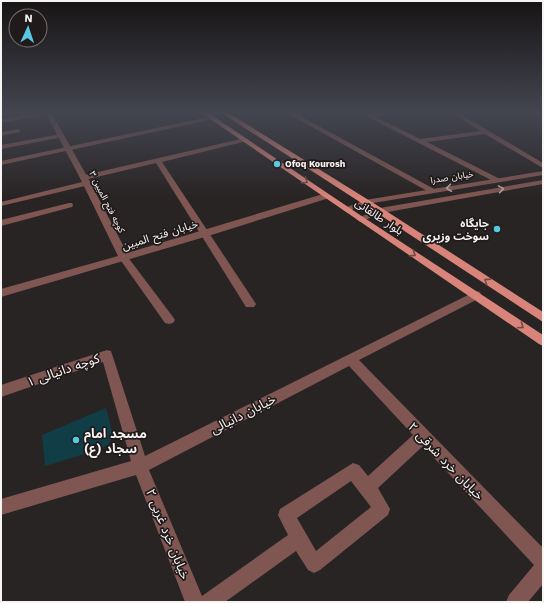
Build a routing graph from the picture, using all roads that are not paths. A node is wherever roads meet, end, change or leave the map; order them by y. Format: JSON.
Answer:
{"nodes":[{"id":1,"x":38,"y":140,"type":"edge"},
{"id":2,"x":63,"y":140,"type":"edge"},
{"id":3,"x":113,"y":140,"type":"edge"},
{"id":4,"x":245,"y":140,"type":"joint"},
{"id":5,"x":267,"y":140,"type":"edge"},
{"id":6,"x":340,"y":140,"type":"edge"},
{"id":7,"x":426,"y":140,"type":"edge"},
{"id":8,"x":500,"y":140,"type":"edge"},
{"id":9,"x":420,"y":141,"type":"joint"},
{"id":10,"x":1,"y":147,"type":"edge"},
{"id":11,"x":69,"y":150,"type":"junction"},
{"id":12,"x":157,"y":160,"type":"junction"},
{"id":13,"x":1,"y":163,"type":"edge"},
{"id":14,"x":543,"y":166,"type":"edge"},
{"id":15,"x":543,"y":173,"type":"edge"},
{"id":16,"x":85,"y":180,"type":"junction"},
{"id":17,"x":498,"y":180,"type":"junction"},
{"id":18,"x":543,"y":182,"type":"edge"},
{"id":19,"x":468,"y":185,"type":"junction"},
{"id":20,"x":432,"y":190,"type":"junction"},
{"id":21,"x":478,"y":193,"type":"junction"},
{"id":22,"x":326,"y":196,"type":"junction"},
{"id":23,"x":365,"y":202,"type":"junction"},
{"id":24,"x":1,"y":204,"type":"edge"},
{"id":25,"x":69,"y":205,"type":"dead end"},
{"id":26,"x":346,"y":209,"type":"junction"},
{"id":27,"x":380,"y":211,"type":"junction"},
{"id":28,"x":360,"y":219,"type":"junction"},
{"id":29,"x":1,"y":223,"type":"edge"},
{"id":30,"x":205,"y":234,"type":"junction"},
{"id":31,"x":124,"y":258,"type":"junction"},
{"id":32,"x":1,"y":293,"type":"edge"},
{"id":33,"x":476,"y":295,"type":"junction"},
{"id":34,"x":250,"y":304,"type":"dead end"},
{"id":35,"x":543,"y":318,"type":"edge"},
{"id":36,"x":169,"y":320,"type":"dead end"},
{"id":37,"x":543,"y":341,"type":"edge"},
{"id":38,"x":350,"y":359,"type":"junction"},
{"id":39,"x":1,"y":391,"type":"edge"},
{"id":40,"x":423,"y":436,"type":"junction"},
{"id":41,"x":140,"y":466,"type":"junction"},
{"id":42,"x":367,"y":487,"type":"junction"},
{"id":43,"x":1,"y":507,"type":"edge"},
{"id":44,"x":299,"y":538,"type":"junction"},
{"id":45,"x":543,"y":561,"type":"edge"},
{"id":46,"x":543,"y":569,"type":"edge"},
{"id":47,"x":195,"y":602,"type":"edge"},
{"id":48,"x":209,"y":602,"type":"edge"},
{"id":49,"x":516,"y":602,"type":"edge"}],
"edges":[{"from":1,"to":10,"type":"street"},
{"from":2,"to":11,"type":"street","name":"کوچه فتح المبین ۳"},
{"from":3,"to":11,"type":"street"},
{"from":4,"to":12,"type":"street"},
{"from":4,"to":22,"type":"main road","name":"بلوار طالقانی","one_way":true},
{"from":5,"to":23,"type":"main road","name":"بلوار طالقانی"},
{"from":6,"to":20,"type":"street"},
{"from":7,"to":9,"type":"street"},
{"from":8,"to":14,"type":"street"},
{"from":9,"to":17,"type":"street"},
{"from":11,"to":13,"type":"street"},
{"from":11,"to":16,"type":"street","name":"کوچه فتح المبین ۳"},
{"from":12,"to":16,"type":"street"},
{"from":12,"to":30,"type":"street"},
{"from":15,"to":17,"type":"street","name":"خیابان صدرا"},
{"from":16,"to":24,"type":"street"},
{"from":16,"to":31,"type":"street","name":"کوچه فتح المبین ۳"},
{"from":17,"to":19,"type":"street","name":"خیابان صدرا"},
{"from":21,"to":18,"type":"street","name":"خیابان صدرا","one_way":true},
{"from":19,"to":20,"type":"street","name":"خیابان صدرا","one_way":true},
{"from":19,"to":21,"type":"street"},
{"from":20,"to":23,"type":"street","name":"خیابان صدرا"},
{"from":21,"to":27,"type":"street","name":"خیابان صدرا"},
{"from":22,"to":26,"type":"main road","name":"بلوار طالقانی"},
{"from":22,"to":30,"type":"street","name":"خیابان فتح المبین"},
{"from":23,"to":26,"type":"street","name":"خیابان صدرا"},
{"from":23,"to":27,"type":"main road","name":"بلوار طالقانی"},
{"from":25,"to":29,"type":"street"},
{"from":26,"to":28,"type":"main road","name":"بلوار طالقانی"},
{"from":27,"to":28,"type":"street","name":"خیابان صدرا"},
{"from":35,"to":27,"type":"main road","name":"بلوار طالقانی","one_way":true},
{"from":28,"to":33,"type":"main road","name":"بلوار طالقانی","one_way":true},
{"from":30,"to":31,"type":"street","name":"خیابان فتح المبین"},
{"from":30,"to":34,"type":"street"},
{"from":31,"to":32,"type":"street","name":"خیابان فتح المبین"},
{"from":31,"to":36,"type":"street","name":"کوچه فتح المبین ۳"},
{"from":33,"to":37,"type":"main road","name":"بلوار طالقانی","one_way":true},
{"from":33,"to":38,"type":"street","name":"خیابان دانیالی"},
{"from":38,"to":40,"type":"street","name":"خیابان خرد شرقی ۲"},
{"from":38,"to":41,"type":"street","name":"خیابان دانیالی"},
{"from":39,"to":41,"type":"street","name":"کوچه دانیالی ۱"},
{"from":40,"to":42,"type":"street"},
{"from":40,"to":45,"type":"street","name":"خیابان خرد شرقی ۲"},
{"from":41,"to":43,"type":"street","name":"خیابان دانیالی"},
{"from":41,"to":47,"type":"street","name":"خیابان خرد غربی ۲"},
{"from":42,"to":44,"type":"street"},
{"from":42,"to":44,"type":"street"},
{"from":44,"to":48,"type":"street"},
{"from":46,"to":49,"type":"street"}]}
